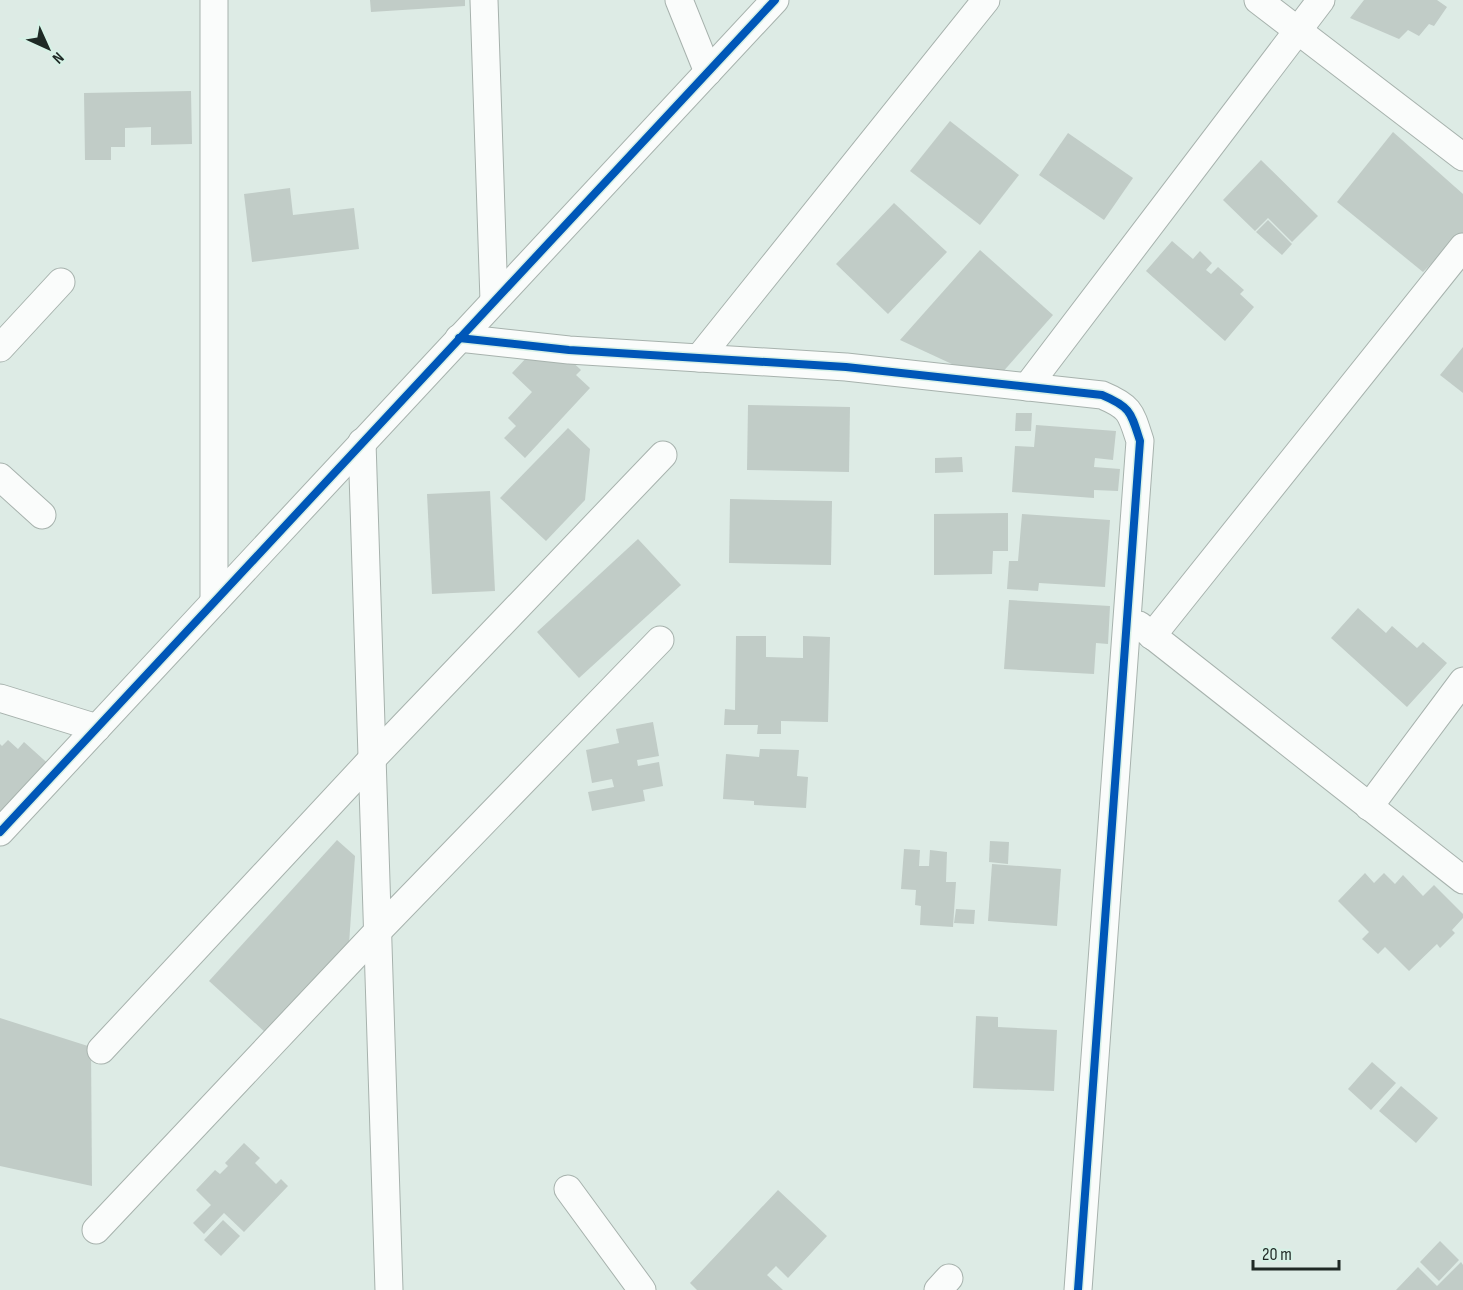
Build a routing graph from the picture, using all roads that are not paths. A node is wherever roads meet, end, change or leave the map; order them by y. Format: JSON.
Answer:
{"nodes":[{"id":1,"x":214,"y":0,"type":"edge"},
{"id":2,"x":484,"y":0,"type":"edge"},
{"id":3,"x":679,"y":0,"type":"edge"},
{"id":4,"x":775,"y":0,"type":"edge"},
{"id":5,"x":987,"y":0,"type":"edge"},
{"id":6,"x":1258,"y":0,"type":"edge"},
{"id":7,"x":1321,"y":0,"type":"edge"},
{"id":8,"x":1297,"y":30,"type":"junction"},
{"id":9,"x":708,"y":72,"type":"junction"},
{"id":10,"x":1463,"y":157,"type":"edge"},
{"id":11,"x":1463,"y":247,"type":"edge"},
{"id":12,"x":61,"y":282,"type":"dead end"},
{"id":13,"x":494,"y":301,"type":"junction"},
{"id":14,"x":459,"y":338,"type":"junction"},
{"id":15,"x":0,"y":348,"type":"edge"},
{"id":16,"x":699,"y":358,"type":"junction"},
{"id":17,"x":1027,"y":387,"type":"junction"},
{"id":18,"x":362,"y":442,"type":"junction"},
{"id":19,"x":663,"y":455,"type":"dead end"},
{"id":20,"x":0,"y":477,"type":"edge"},
{"id":21,"x":42,"y":515,"type":"dead end"},
{"id":22,"x":214,"y":602,"type":"junction"},
{"id":23,"x":1127,"y":616,"type":"junction"},
{"id":24,"x":1152,"y":636,"type":"junction"},
{"id":25,"x":660,"y":640,"type":"dead end"},
{"id":26,"x":1463,"y":681,"type":"edge"},
{"id":27,"x":0,"y":698,"type":"edge"},
{"id":28,"x":97,"y":728,"type":"junction"},
{"id":29,"x":372,"y":759,"type":"junction"},
{"id":30,"x":1370,"y":807,"type":"junction"},
{"id":31,"x":0,"y":832,"type":"edge"},
{"id":32,"x":1463,"y":880,"type":"edge"},
{"id":33,"x":378,"y":931,"type":"junction"},
{"id":34,"x":101,"y":1050,"type":"dead end"},
{"id":35,"x":568,"y":1189,"type":"dead end"},
{"id":36,"x":96,"y":1230,"type":"dead end"},
{"id":37,"x":389,"y":1290,"type":"edge"},
{"id":38,"x":642,"y":1290,"type":"edge"},
{"id":39,"x":1078,"y":1290,"type":"edge"}],
"edges":[{"from":1,"to":22,"type":"street"},
{"from":2,"to":13,"type":"street"},
{"from":3,"to":9,"type":"street"},
{"from":4,"to":9,"type":"street"},
{"from":5,"to":16,"type":"street"},
{"from":6,"to":8,"type":"street"},
{"from":7,"to":8,"type":"street"},
{"from":8,"to":10,"type":"street"},
{"from":8,"to":17,"type":"street"},
{"from":9,"to":13,"type":"street"},
{"from":11,"to":24,"type":"street"},
{"from":12,"to":15,"type":"street"},
{"from":13,"to":14,"type":"street"},
{"from":14,"to":16,"type":"street"},
{"from":14,"to":18,"type":"street"},
{"from":16,"to":17,"type":"street"},
{"from":17,"to":23,"type":"street"},
{"from":18,"to":22,"type":"street"},
{"from":18,"to":29,"type":"street"},
{"from":19,"to":29,"type":"street"},
{"from":20,"to":21,"type":"street"},
{"from":22,"to":28,"type":"street"},
{"from":23,"to":24,"type":"street"},
{"from":23,"to":39,"type":"street"},
{"from":24,"to":30,"type":"street"},
{"from":25,"to":33,"type":"street"},
{"from":26,"to":30,"type":"street"},
{"from":27,"to":28,"type":"street"},
{"from":28,"to":31,"type":"street"},
{"from":29,"to":33,"type":"street"},
{"from":29,"to":34,"type":"street"},
{"from":30,"to":32,"type":"street"},
{"from":33,"to":36,"type":"street"},
{"from":33,"to":37,"type":"street"},
{"from":35,"to":38,"type":"street"}]}
